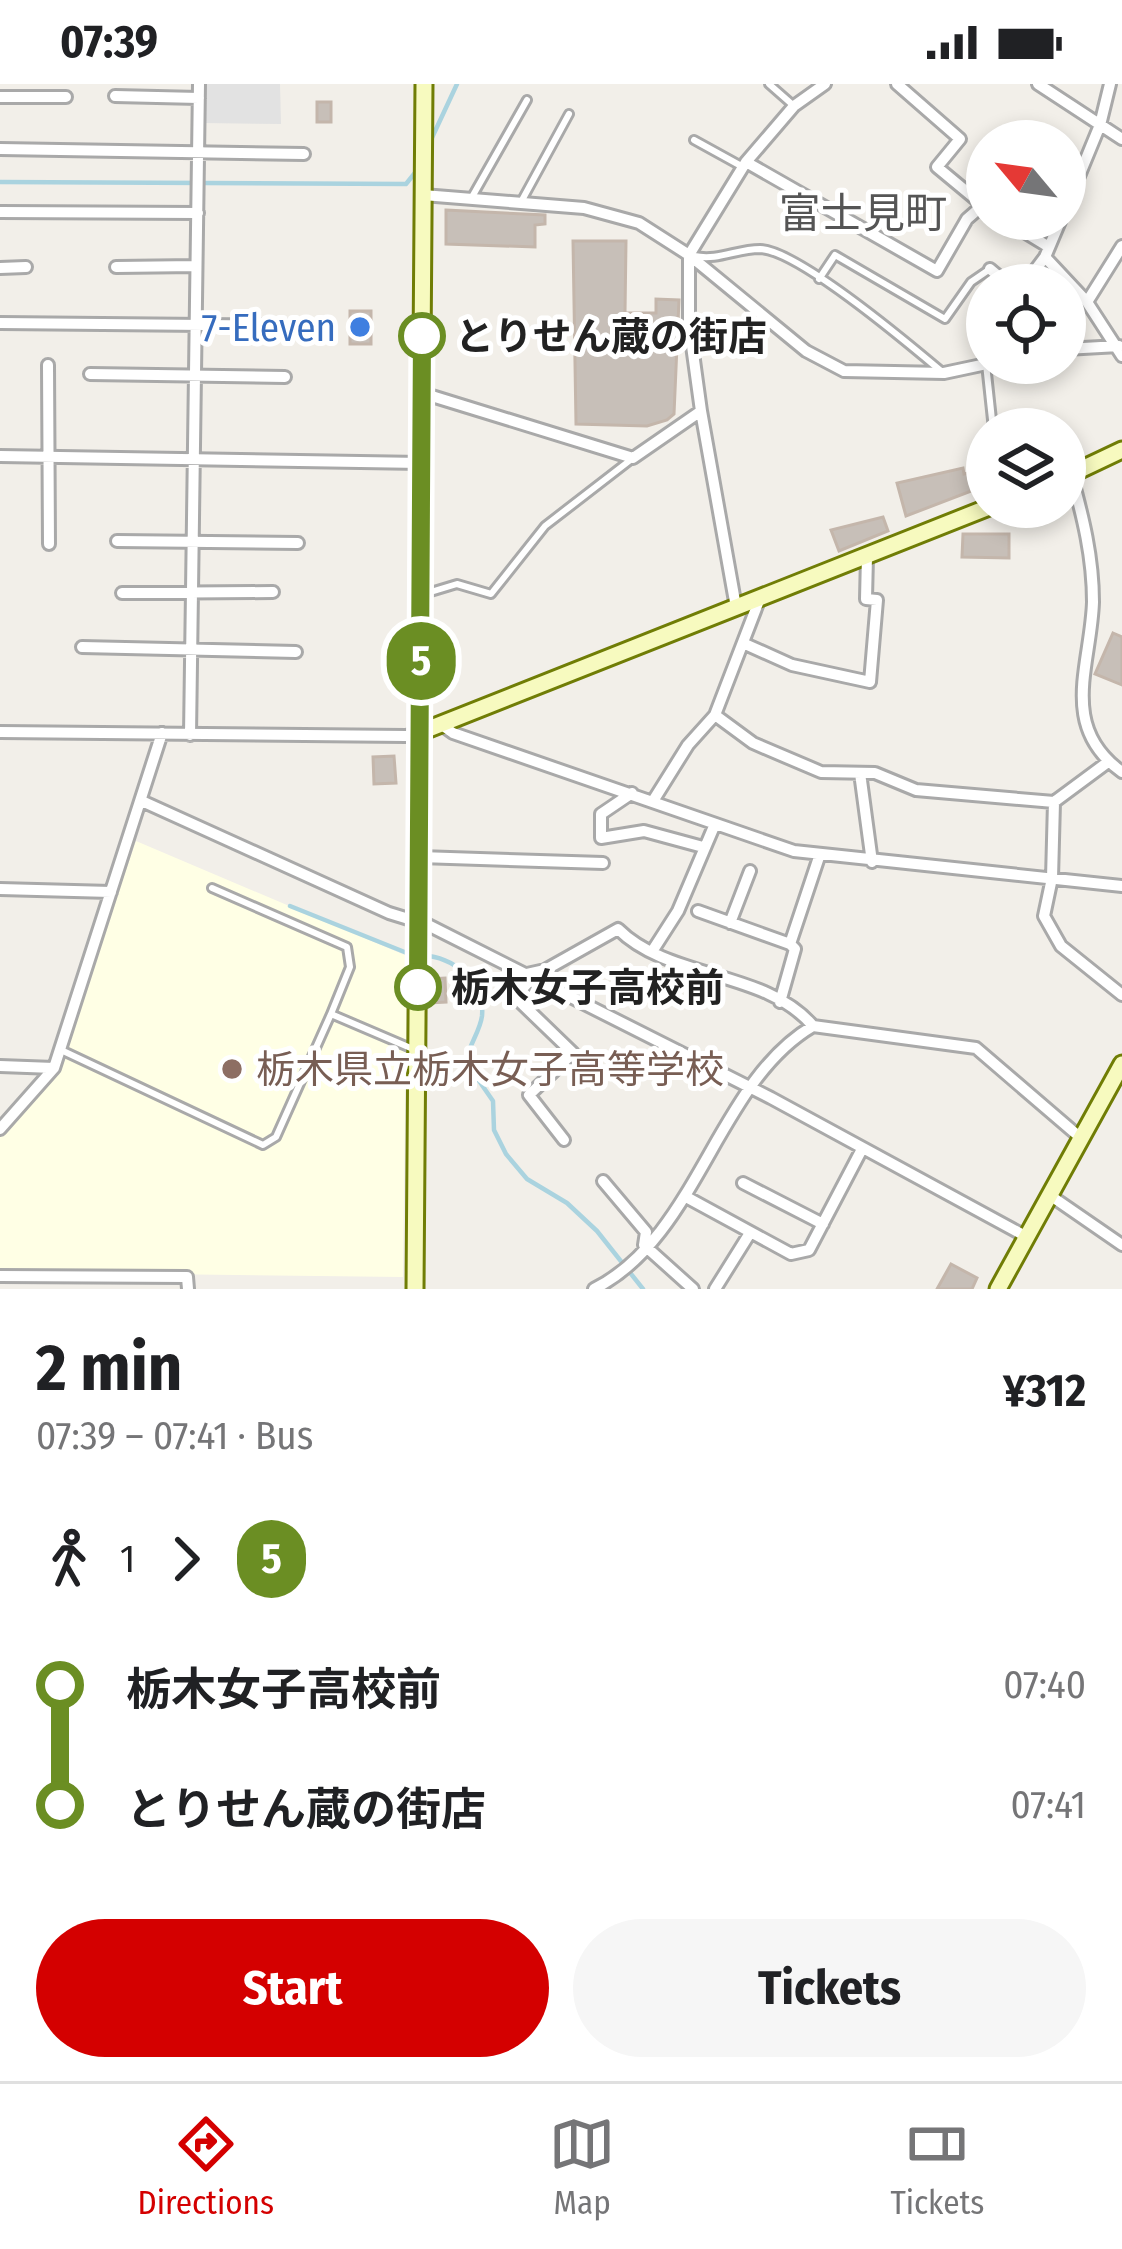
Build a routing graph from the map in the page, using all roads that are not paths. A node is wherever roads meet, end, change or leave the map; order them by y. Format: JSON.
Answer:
{"nodes":[{"id":1,"x":424,"y":84,"type":"edge"},
{"id":2,"x":769,"y":84,"type":"edge"},
{"id":3,"x":825,"y":84,"type":"edge"},
{"id":4,"x":897,"y":84,"type":"edge"},
{"id":5,"x":1038,"y":84,"type":"edge"},
{"id":6,"x":1110,"y":84,"type":"edge"},
{"id":7,"x":199,"y":91,"type":"edge"},
{"id":8,"x":115,"y":96,"type":"dead end"},
{"id":9,"x":0,"y":97,"type":"edge"},
{"id":10,"x":66,"y":97,"type":"dead end"},
{"id":11,"x":527,"y":100,"type":"dead end"},
{"id":12,"x":794,"y":106,"type":"junction"},
{"id":13,"x":569,"y":114,"type":"dead end"},
{"id":14,"x":1100,"y":125,"type":"junction"},
{"id":15,"x":1122,"y":139,"type":"edge"},
{"id":16,"x":694,"y":140,"type":"dead end"},
{"id":17,"x":0,"y":149,"type":"edge"},
{"id":18,"x":199,"y":152,"type":"junction"},
{"id":19,"x":304,"y":154,"type":"dead end"},
{"id":20,"x":1086,"y":159,"type":"edge"},
{"id":21,"x":745,"y":165,"type":"junction"},
{"id":22,"x":966,"y":191,"type":"edge"},
{"id":23,"x":423,"y":195,"type":"junction"},
{"id":24,"x":472,"y":197,"type":"junction"},
{"id":25,"x":521,"y":202,"type":"junction"},
{"id":26,"x":0,"y":212,"type":"edge"},
{"id":27,"x":198,"y":214,"type":"junction"},
{"id":28,"x":966,"y":221,"type":"edge"},
{"id":29,"x":1031,"y":240,"type":"edge"},
{"id":30,"x":1052,"y":240,"type":"edge"},
{"id":31,"x":1122,"y":246,"type":"edge"},
{"id":32,"x":1047,"y":252,"type":"junction"},
{"id":33,"x":689,"y":255,"type":"junction"},
{"id":34,"x":1039,"y":264,"type":"edge"},
{"id":35,"x":196,"y":266,"type":"junction"},
{"id":36,"x":26,"y":267,"type":"dead end"},
{"id":37,"x":116,"y":267,"type":"dead end"},
{"id":38,"x":0,"y":268,"type":"edge"},
{"id":39,"x":819,"y":279,"type":"junction"},
{"id":40,"x":966,"y":288,"type":"edge"},
{"id":41,"x":1087,"y":302,"type":"junction"},
{"id":42,"x":0,"y":323,"type":"edge"},
{"id":43,"x":196,"y":326,"type":"junction"},
{"id":44,"x":302,"y":326,"type":"dead end"},
{"id":45,"x":1086,"y":349,"type":"edge"},
{"id":46,"x":1120,"y":349,"type":"edge"},
{"id":47,"x":48,"y":365,"type":"dead end"},
{"id":48,"x":966,"y":368,"type":"edge"},
{"id":49,"x":944,"y":373,"type":"junction"},
{"id":50,"x":90,"y":374,"type":"dead end"},
{"id":51,"x":196,"y":377,"type":"junction"},
{"id":52,"x":285,"y":377,"type":"dead end"},
{"id":53,"x":422,"y":393,"type":"junction"},
{"id":54,"x":701,"y":411,"type":"junction"},
{"id":55,"x":1122,"y":450,"type":"edge"},
{"id":56,"x":0,"y":456,"type":"edge"},
{"id":57,"x":49,"y":457,"type":"junction"},
{"id":58,"x":633,"y":458,"type":"junction"},
{"id":59,"x":195,"y":459,"type":"junction"},
{"id":60,"x":421,"y":463,"type":"junction"},
{"id":61,"x":1086,"y":467,"type":"edge"},
{"id":62,"x":966,"y":516,"type":"edge"},
{"id":63,"x":1084,"y":528,"type":"edge"},
{"id":64,"x":194,"y":539,"type":"junction"},
{"id":65,"x":117,"y":541,"type":"dead end"},
{"id":66,"x":298,"y":543,"type":"dead end"},
{"id":67,"x":49,"y":544,"type":"dead end"},
{"id":68,"x":867,"y":556,"type":"junction"},
{"id":69,"x":193,"y":592,"type":"junction"},
{"id":70,"x":273,"y":592,"type":"dead end"},
{"id":71,"x":122,"y":593,"type":"dead end"},
{"id":72,"x":421,"y":596,"type":"junction"},
{"id":73,"x":760,"y":598,"type":"junction"},
{"id":74,"x":736,"y":607,"type":"junction"},
{"id":75,"x":745,"y":644,"type":"junction"},
{"id":76,"x":82,"y":647,"type":"dead end"},
{"id":77,"x":191,"y":648,"type":"junction"},
{"id":78,"x":296,"y":652,"type":"dead end"},
{"id":79,"x":715,"y":715,"type":"junction"},
{"id":80,"x":440,"y":723,"type":"junction"},
{"id":81,"x":421,"y":731,"type":"junction"},
{"id":82,"x":0,"y":732,"type":"edge"},
{"id":83,"x":161,"y":734,"type":"junction"},
{"id":84,"x":190,"y":735,"type":"junction"},
{"id":85,"x":1108,"y":762,"type":"junction"},
{"id":86,"x":1122,"y":772,"type":"edge"},
{"id":87,"x":860,"y":773,"type":"junction"},
{"id":88,"x":632,"y":794,"type":"junction"},
{"id":89,"x":653,"y":801,"type":"junction"},
{"id":90,"x":143,"y":802,"type":"junction"},
{"id":91,"x":1054,"y":802,"type":"junction"},
{"id":92,"x":716,"y":824,"type":"junction"},
{"id":93,"x":703,"y":847,"type":"junction"},
{"id":94,"x":819,"y":856,"type":"junction"},
{"id":95,"x":420,"y":857,"type":"junction"},
{"id":96,"x":872,"y":862,"type":"junction"},
{"id":97,"x":603,"y":863,"type":"dead end"},
{"id":98,"x":750,"y":871,"type":"dead end"},
{"id":99,"x":1052,"y":878,"type":"junction"},
{"id":100,"x":1122,"y":886,"type":"edge"},
{"id":101,"x":212,"y":888,"type":"dead end"},
{"id":102,"x":0,"y":889,"type":"edge"},
{"id":103,"x":111,"y":892,"type":"junction"},
{"id":104,"x":698,"y":911,"type":"dead end"},
{"id":105,"x":418,"y":920,"type":"junction"},
{"id":106,"x":730,"y":922,"type":"junction"},
{"id":107,"x":790,"y":944,"type":"junction"},
{"id":108,"x":653,"y":950,"type":"junction"},
{"id":109,"x":530,"y":976,"type":"junction"},
{"id":110,"x":1122,"y":995,"type":"edge"},
{"id":111,"x":780,"y":1002,"type":"junction"},
{"id":112,"x":331,"y":1014,"type":"junction"},
{"id":113,"x":813,"y":1026,"type":"junction"},
{"id":114,"x":61,"y":1051,"type":"junction"},
{"id":115,"x":418,"y":1052,"type":"junction"},
{"id":116,"x":1122,"y":1064,"type":"edge"},
{"id":117,"x":0,"y":1066,"type":"edge"},
{"id":118,"x":54,"y":1068,"type":"junction"},
{"id":119,"x":752,"y":1088,"type":"junction"},
{"id":120,"x":0,"y":1130,"type":"edge"},
{"id":121,"x":1082,"y":1139,"type":"junction"},
{"id":122,"x":564,"y":1140,"type":"dead end"},
{"id":123,"x":862,"y":1149,"type":"junction"},
{"id":124,"x":603,"y":1181,"type":"dead end"},
{"id":125,"x":742,"y":1183,"type":"dead end"},
{"id":126,"x":1051,"y":1196,"type":"junction"},
{"id":127,"x":688,"y":1198,"type":"junction"},
{"id":128,"x":823,"y":1224,"type":"junction"},
{"id":129,"x":750,"y":1233,"type":"junction"},
{"id":130,"x":1027,"y":1237,"type":"junction"},
{"id":131,"x":644,"y":1245,"type":"junction"},
{"id":132,"x":1122,"y":1245,"type":"edge"},
{"id":133,"x":0,"y":1276,"type":"edge"},
{"id":134,"x":188,"y":1289,"type":"edge"},
{"id":135,"x":415,"y":1289,"type":"edge"},
{"id":136,"x":594,"y":1289,"type":"edge"},
{"id":137,"x":693,"y":1289,"type":"edge"},
{"id":138,"x":715,"y":1289,"type":"edge"},
{"id":139,"x":998,"y":1289,"type":"edge"}],
"edges":[{"from":1,"to":23,"type":"main road"},
{"from":2,"to":12,"type":"lane"},
{"from":3,"to":12,"type":"street"},
{"from":4,"to":22,"type":"street"},
{"from":5,"to":14,"type":"street"},
{"from":6,"to":14,"type":"street"},
{"from":7,"to":8,"type":"street"},
{"from":7,"to":18,"type":"street"},
{"from":9,"to":10,"type":"street"},
{"from":11,"to":24,"type":"lane"},
{"from":12,"to":21,"type":"street"},
{"from":13,"to":25,"type":"lane"},
{"from":14,"to":15,"type":"street"},
{"from":14,"to":20,"type":"street"},
{"from":16,"to":21,"type":"lane"},
{"from":17,"to":18,"type":"street"},
{"from":18,"to":19,"type":"street"},
{"from":18,"to":27,"type":"street"},
{"from":21,"to":28,"type":"street"},
{"from":21,"to":33,"type":"street"},
{"from":23,"to":24,"type":"street"},
{"from":23,"to":53,"type":"main road"},
{"from":24,"to":25,"type":"street"},
{"from":25,"to":33,"type":"street"},
{"from":26,"to":27,"type":"street"},
{"from":27,"to":35,"type":"street"},
{"from":29,"to":32,"type":"street"},
{"from":30,"to":32,"type":"street"},
{"from":31,"to":41,"type":"street"},
{"from":32,"to":34,"type":"street"},
{"from":32,"to":41,"type":"street"},
{"from":33,"to":39,"type":"lane"},
{"from":33,"to":49,"type":"street"},
{"from":33,"to":54,"type":"street"},
{"from":35,"to":37,"type":"street"},
{"from":35,"to":43,"type":"street"},
{"from":36,"to":38,"type":"street"},
{"from":39,"to":40,"type":"lane"},
{"from":39,"to":49,"type":"lane"},
{"from":41,"to":46,"type":"street"},
{"from":42,"to":43,"type":"street"},
{"from":43,"to":44,"type":"street"},
{"from":43,"to":51,"type":"street"},
{"from":45,"to":46,"type":"street"},
{"from":47,"to":57,"type":"street"},
{"from":48,"to":49,"type":"street"},
{"from":50,"to":51,"type":"street"},
{"from":51,"to":52,"type":"street"},
{"from":51,"to":59,"type":"street"},
{"from":53,"to":58,"type":"street"},
{"from":53,"to":60,"type":"main road"},
{"from":54,"to":58,"type":"street"},
{"from":54,"to":74,"type":"street"},
{"from":55,"to":61,"type":"main road"},
{"from":56,"to":57,"type":"street"},
{"from":57,"to":59,"type":"street"},
{"from":57,"to":67,"type":"street"},
{"from":58,"to":72,"type":"lane"},
{"from":59,"to":60,"type":"street"},
{"from":59,"to":64,"type":"street"},
{"from":60,"to":72,"type":"main road"},
{"from":62,"to":68,"type":"main road"},
{"from":63,"to":85,"type":"street"},
{"from":64,"to":65,"type":"street"},
{"from":64,"to":66,"type":"street"},
{"from":64,"to":69,"type":"street"},
{"from":68,"to":73,"type":"main road"},
{"from":68,"to":75,"type":"street"},
{"from":69,"to":70,"type":"street"},
{"from":69,"to":71,"type":"street"},
{"from":69,"to":77,"type":"street"},
{"from":72,"to":81,"type":"main road"},
{"from":73,"to":74,"type":"main road"},
{"from":73,"to":75,"type":"street"},
{"from":74,"to":80,"type":"main road"},
{"from":75,"to":79,"type":"street"},
{"from":76,"to":77,"type":"street"},
{"from":77,"to":78,"type":"street"},
{"from":77,"to":84,"type":"street"},
{"from":79,"to":87,"type":"street"},
{"from":79,"to":89,"type":"street"},
{"from":80,"to":81,"type":"main road"},
{"from":80,"to":88,"type":"street"},
{"from":81,"to":84,"type":"street"},
{"from":81,"to":95,"type":"main road"},
{"from":82,"to":83,"type":"street"},
{"from":83,"to":84,"type":"street"},
{"from":83,"to":90,"type":"street"},
{"from":85,"to":86,"type":"street"},
{"from":85,"to":91,"type":"street"},
{"from":87,"to":91,"type":"street"},
{"from":87,"to":96,"type":"street"},
{"from":88,"to":89,"type":"street"},
{"from":88,"to":93,"type":"street"},
{"from":89,"to":92,"type":"street"},
{"from":90,"to":103,"type":"street"},
{"from":90,"to":105,"type":"street"},
{"from":91,"to":99,"type":"street"},
{"from":92,"to":93,"type":"street"},
{"from":92,"to":94,"type":"street"},
{"from":93,"to":108,"type":"street"},
{"from":94,"to":96,"type":"street"},
{"from":94,"to":107,"type":"street"},
{"from":95,"to":97,"type":"street"},
{"from":95,"to":105,"type":"main road"},
{"from":96,"to":99,"type":"street"},
{"from":98,"to":106,"type":"street"},
{"from":99,"to":100,"type":"street"},
{"from":99,"to":110,"type":"street"},
{"from":101,"to":112,"type":"lane"},
{"from":102,"to":103,"type":"street"},
{"from":103,"to":114,"type":"street"},
{"from":104,"to":106,"type":"street"},
{"from":105,"to":109,"type":"street"},
{"from":105,"to":115,"type":"main road"},
{"from":106,"to":107,"type":"street"},
{"from":107,"to":111,"type":"street"},
{"from":108,"to":109,"type":"street"},
{"from":108,"to":111,"type":"street"},
{"from":109,"to":119,"type":"street"},
{"from":109,"to":122,"type":"street"},
{"from":111,"to":113,"type":"street"},
{"from":112,"to":114,"type":"lane"},
{"from":112,"to":115,"type":"lane"},
{"from":113,"to":119,"type":"street"},
{"from":113,"to":121,"type":"street"},
{"from":114,"to":118,"type":"street"},
{"from":115,"to":135,"type":"main road"},
{"from":116,"to":121,"type":"main road"},
{"from":117,"to":118,"type":"street"},
{"from":118,"to":120,"type":"street"},
{"from":119,"to":123,"type":"street"},
{"from":119,"to":127,"type":"street"},
{"from":121,"to":126,"type":"main road"},
{"from":123,"to":128,"type":"street"},
{"from":123,"to":130,"type":"street"},
{"from":124,"to":131,"type":"street"},
{"from":125,"to":128,"type":"street"},
{"from":126,"to":130,"type":"main road"},
{"from":126,"to":132,"type":"street"},
{"from":127,"to":129,"type":"street"},
{"from":127,"to":131,"type":"street"},
{"from":128,"to":129,"type":"street"},
{"from":129,"to":138,"type":"street"},
{"from":130,"to":139,"type":"main road"},
{"from":131,"to":136,"type":"street"},
{"from":131,"to":137,"type":"street"},
{"from":133,"to":134,"type":"street"}]}
